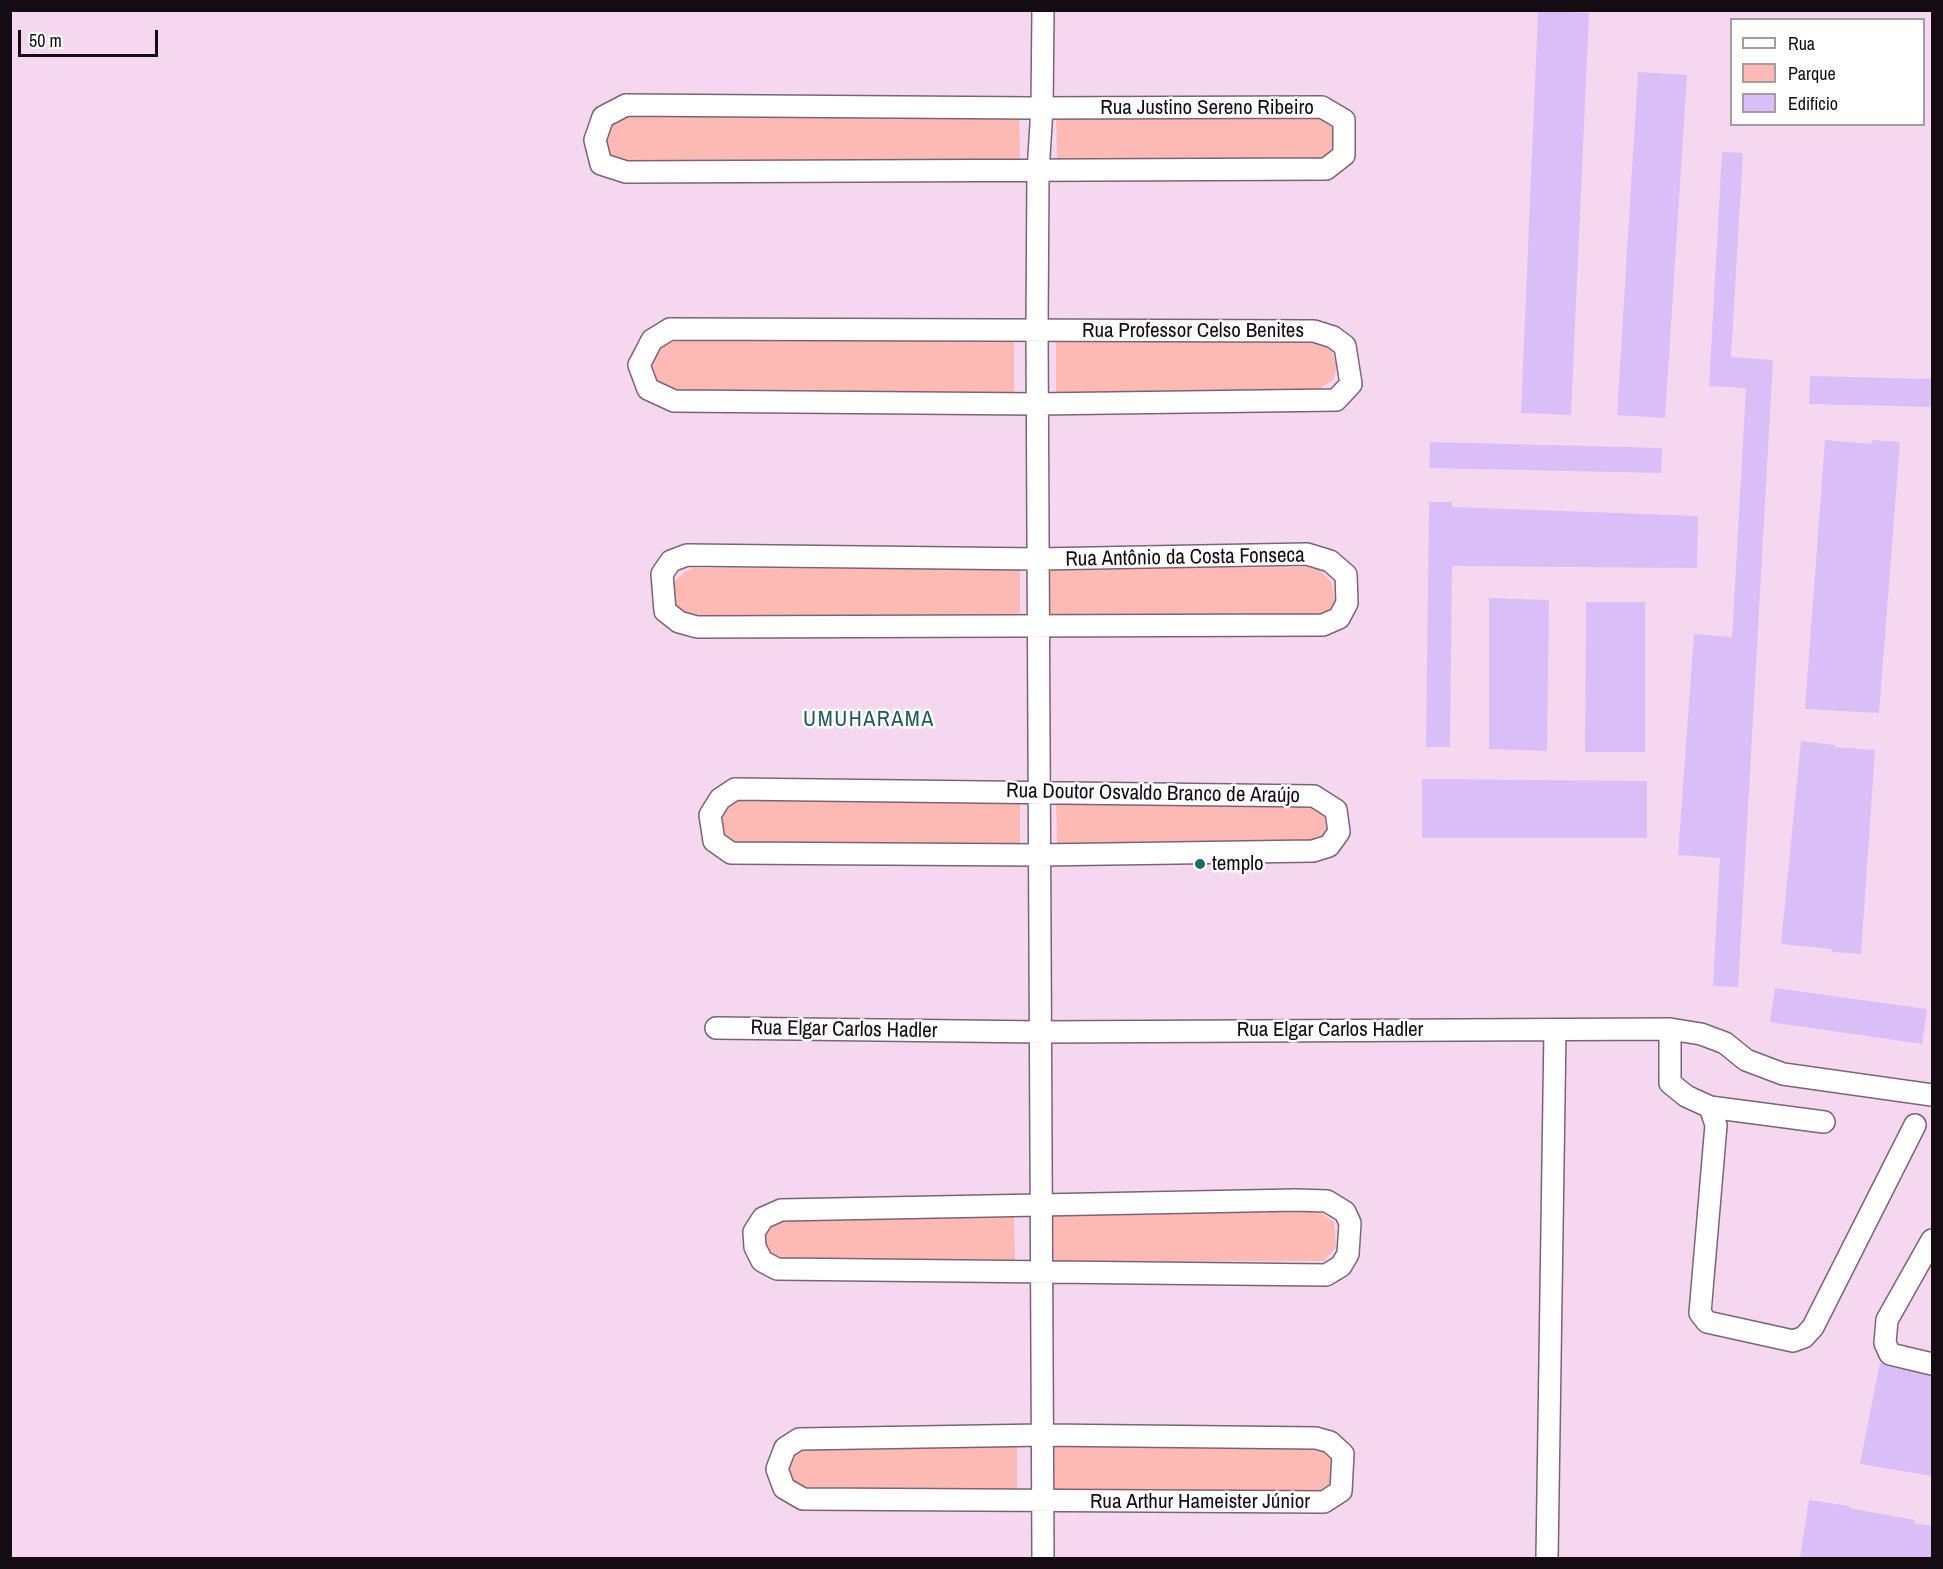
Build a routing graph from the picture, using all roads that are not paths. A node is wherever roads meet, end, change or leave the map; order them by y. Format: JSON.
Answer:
{"nodes":[{"id":1,"x":1043,"y":10,"type":"edge"},
{"id":2,"x":1042,"y":108,"type":"junction"},
{"id":3,"x":1038,"y":172,"type":"junction"},
{"id":4,"x":1036,"y":330,"type":"junction"},
{"id":5,"x":1037,"y":404,"type":"junction"},
{"id":6,"x":1039,"y":559,"type":"junction"},
{"id":7,"x":1038,"y":625,"type":"junction"},
{"id":8,"x":1039,"y":792,"type":"junction"},
{"id":9,"x":1040,"y":855,"type":"junction"},
{"id":10,"x":716,"y":1028,"type":"dead end"},
{"id":11,"x":1670,"y":1029,"type":"junction"},
{"id":12,"x":1555,"y":1030,"type":"junction"},
{"id":13,"x":1041,"y":1032,"type":"junction"},
{"id":14,"x":1932,"y":1095,"type":"edge"},
{"id":15,"x":1710,"y":1107,"type":"junction"},
{"id":16,"x":1824,"y":1122,"type":"dead end"},
{"id":17,"x":1915,"y":1125,"type":"dead end"},
{"id":18,"x":1041,"y":1205,"type":"junction"},
{"id":19,"x":1932,"y":1240,"type":"edge"},
{"id":20,"x":1042,"y":1272,"type":"junction"},
{"id":21,"x":1932,"y":1364,"type":"edge"},
{"id":22,"x":1042,"y":1435,"type":"junction"},
{"id":23,"x":1043,"y":1501,"type":"junction"},
{"id":24,"x":1043,"y":1558,"type":"edge"},
{"id":25,"x":1547,"y":1558,"type":"edge"}],
"edges":[{"from":1,"to":2,"type":"street"},
{"from":2,"to":3,"type":"street"},
{"from":2,"to":3,"type":"street","name":"Rua Justino Sereno Ribeiro"},
{"from":2,"to":3,"type":"street","name":"Rua Justino Sereno Ribeiro"},
{"from":3,"to":4,"type":"street"},
{"from":4,"to":5,"type":"street"},
{"from":4,"to":5,"type":"street","name":"Rua Professor Celso Benites"},
{"from":4,"to":5,"type":"street","name":"Rua Professor Celso Benites"},
{"from":5,"to":6,"type":"street"},
{"from":6,"to":7,"type":"street"},
{"from":6,"to":7,"type":"street","name":"Rua Antônio da Costa Fonseca"},
{"from":6,"to":7,"type":"street","name":"Rua Antônio da Costa Fonseca"},
{"from":7,"to":8,"type":"street"},
{"from":8,"to":9,"type":"street"},
{"from":8,"to":9,"type":"street","name":"Rua Doutor Osvaldo Branco de Araújo"},
{"from":8,"to":9,"type":"street","name":"Rua Doutor Osvaldo Branco de Araújo"},
{"from":9,"to":13,"type":"street"},
{"from":10,"to":13,"type":"street","name":"Rua Elgar Carlos Hadler"},
{"from":11,"to":12,"type":"street","name":"Rua Elgar Carlos Hadler"},
{"from":11,"to":14,"type":"street","name":"Rua Elgar Carlos Hadler"},
{"from":11,"to":15,"type":"street"},
{"from":12,"to":13,"type":"street","name":"Rua Elgar Carlos Hadler"},
{"from":12,"to":25,"type":"street"},
{"from":13,"to":18,"type":"street"},
{"from":15,"to":16,"type":"street"},
{"from":15,"to":17,"type":"street"},
{"from":18,"to":20,"type":"street"},
{"from":18,"to":20,"type":"street"},
{"from":18,"to":20,"type":"street"},
{"from":19,"to":21,"type":"street"},
{"from":20,"to":22,"type":"street"},
{"from":22,"to":23,"type":"street"},
{"from":22,"to":23,"type":"street","name":"Rua Arthur Hameister Júnior"},
{"from":22,"to":23,"type":"street","name":"Rua Arthur Hameister Júnior"},
{"from":23,"to":24,"type":"street"}]}
